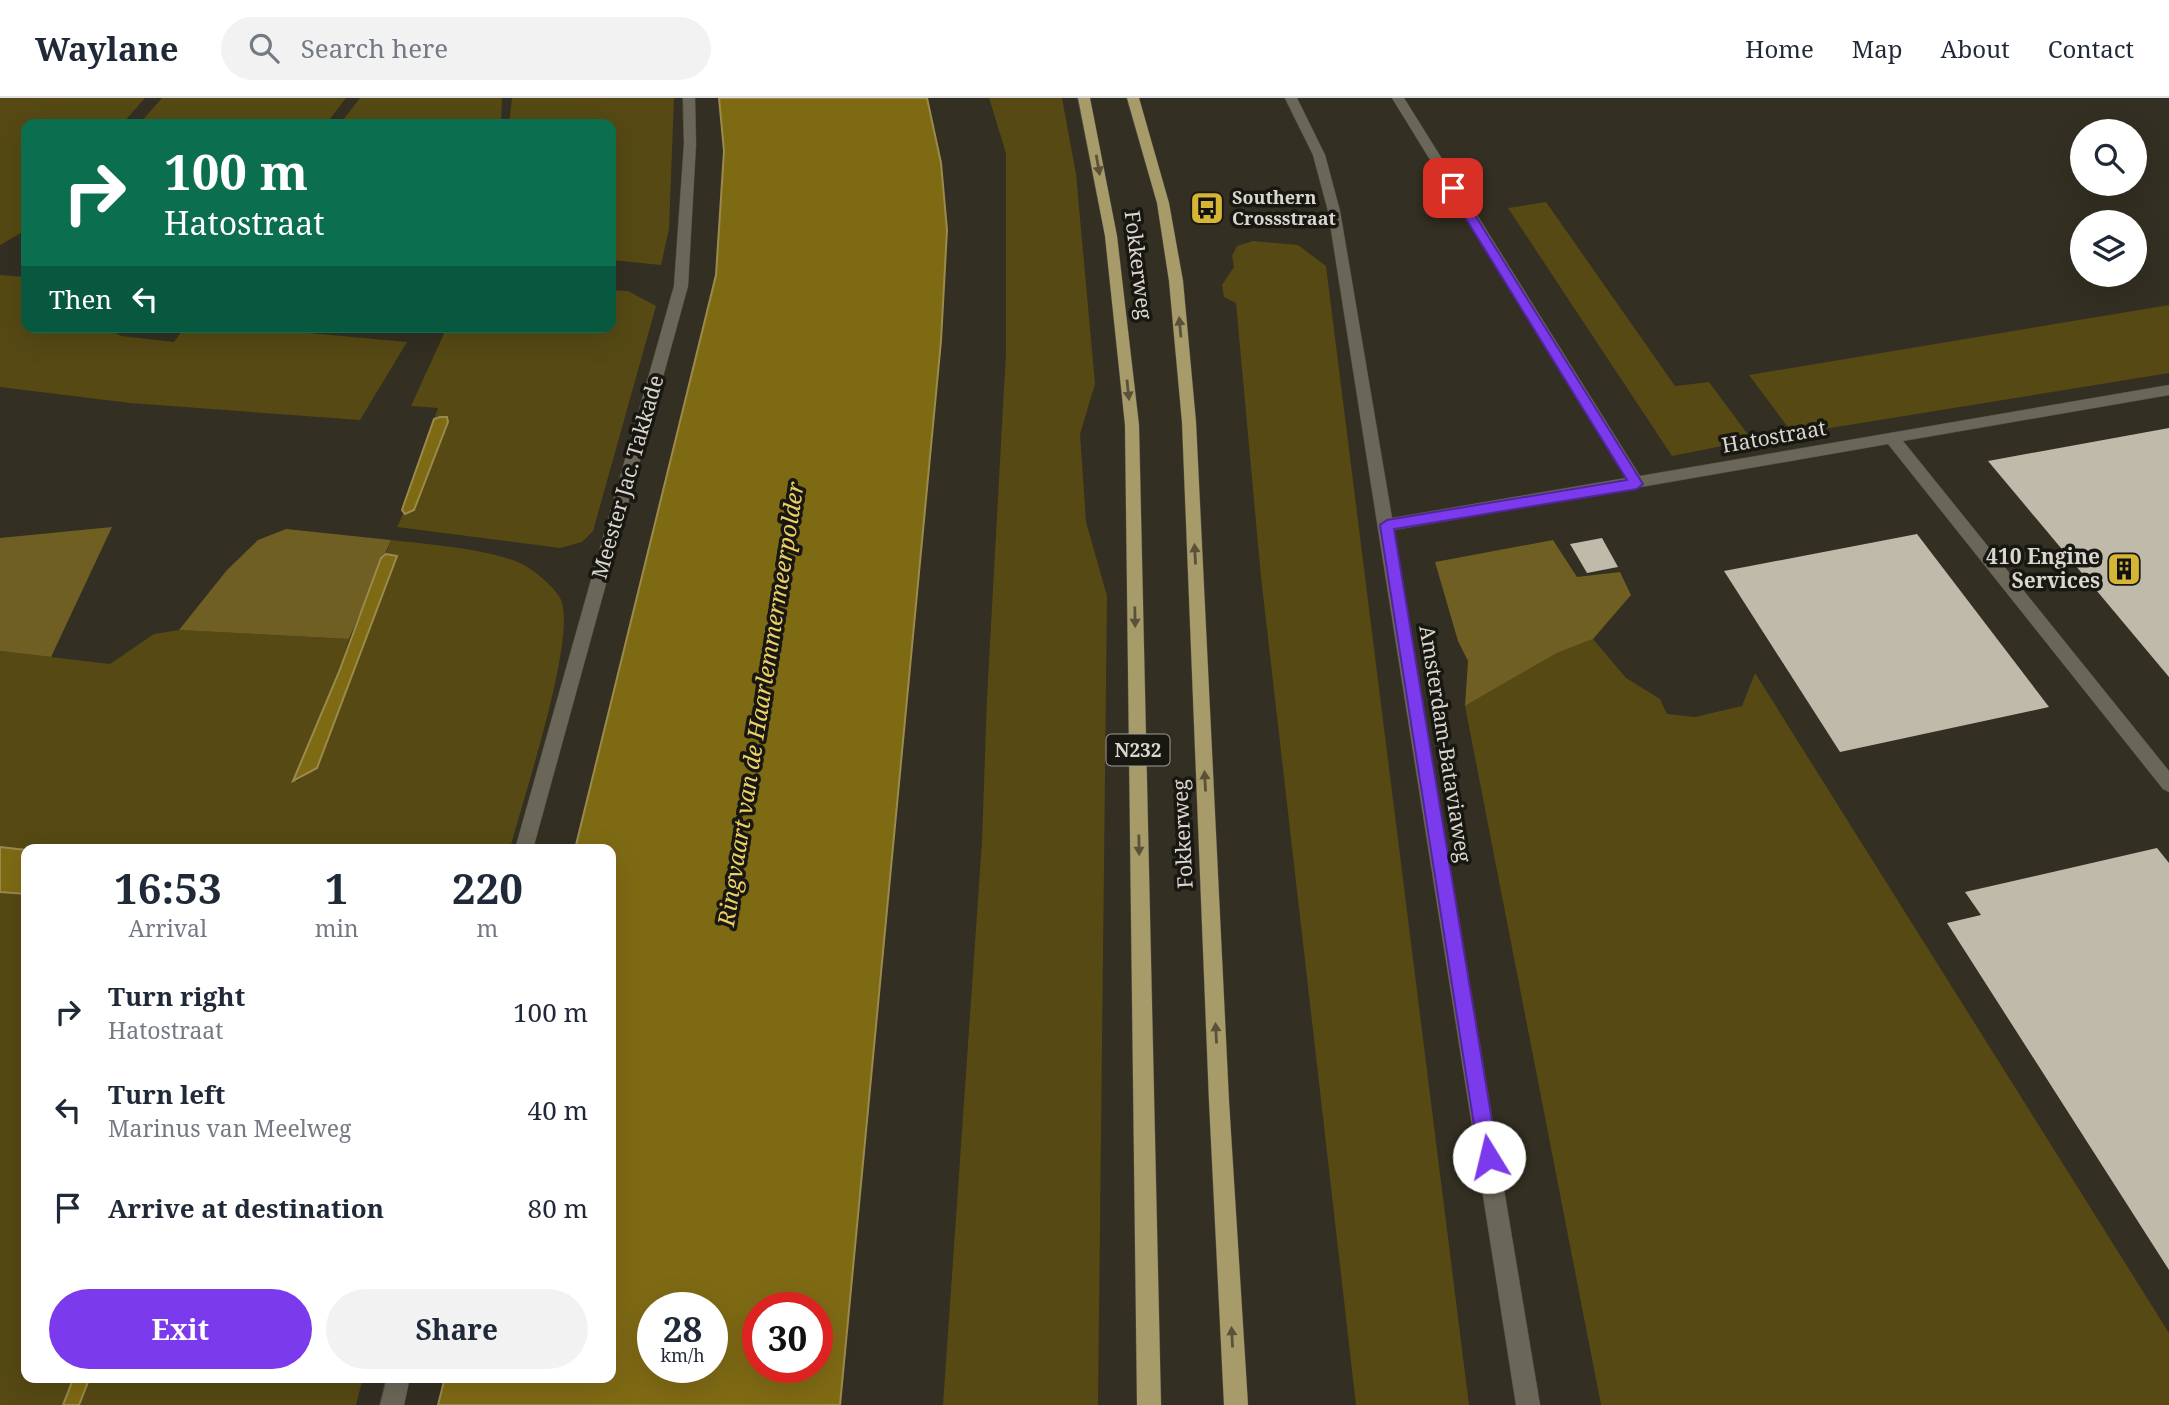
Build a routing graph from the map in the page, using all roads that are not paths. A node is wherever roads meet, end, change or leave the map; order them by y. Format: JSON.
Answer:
{"nodes":[{"id":1,"x":689,"y":98,"type":"edge"},
{"id":2,"x":1084,"y":98,"type":"edge"},
{"id":3,"x":1133,"y":98,"type":"edge"},
{"id":4,"x":1292,"y":98,"type":"edge"},
{"id":5,"x":1398,"y":98,"type":"edge"},
{"id":6,"x":2169,"y":390,"type":"edge"},
{"id":7,"x":1892,"y":438,"type":"junction"},
{"id":8,"x":1637,"y":484,"type":"junction"},
{"id":9,"x":1387,"y":525,"type":"junction"},
{"id":10,"x":2169,"y":784,"type":"edge"},
{"id":11,"x":524,"y":844,"type":"edge"},
{"id":12,"x":398,"y":1383,"type":"edge"},
{"id":13,"x":393,"y":1405,"type":"edge"},
{"id":14,"x":1149,"y":1405,"type":"edge"},
{"id":15,"x":1236,"y":1405,"type":"edge"},
{"id":16,"x":1528,"y":1405,"type":"edge"}],
"edges":[{"from":1,"to":11,"type":"street","name":"Meester Jac. Takkade"},
{"from":2,"to":14,"type":"main road","name":"Fokkerweg","number":"N232","one_way":true},
{"from":15,"to":3,"type":"main road","name":"Fokkerweg","one_way":true},
{"from":4,"to":9,"type":"street","name":"Amsterdam-Bataviaweg"},
{"from":5,"to":8,"type":"street"},
{"from":6,"to":7,"type":"street","name":"Hatostraat"},
{"from":7,"to":8,"type":"street","name":"Hatostraat"},
{"from":7,"to":10,"type":"street"},
{"from":8,"to":9,"type":"street","name":"Hatostraat"},
{"from":9,"to":16,"type":"street","name":"Amsterdam-Bataviaweg"},
{"from":12,"to":13,"type":"street"}]}
